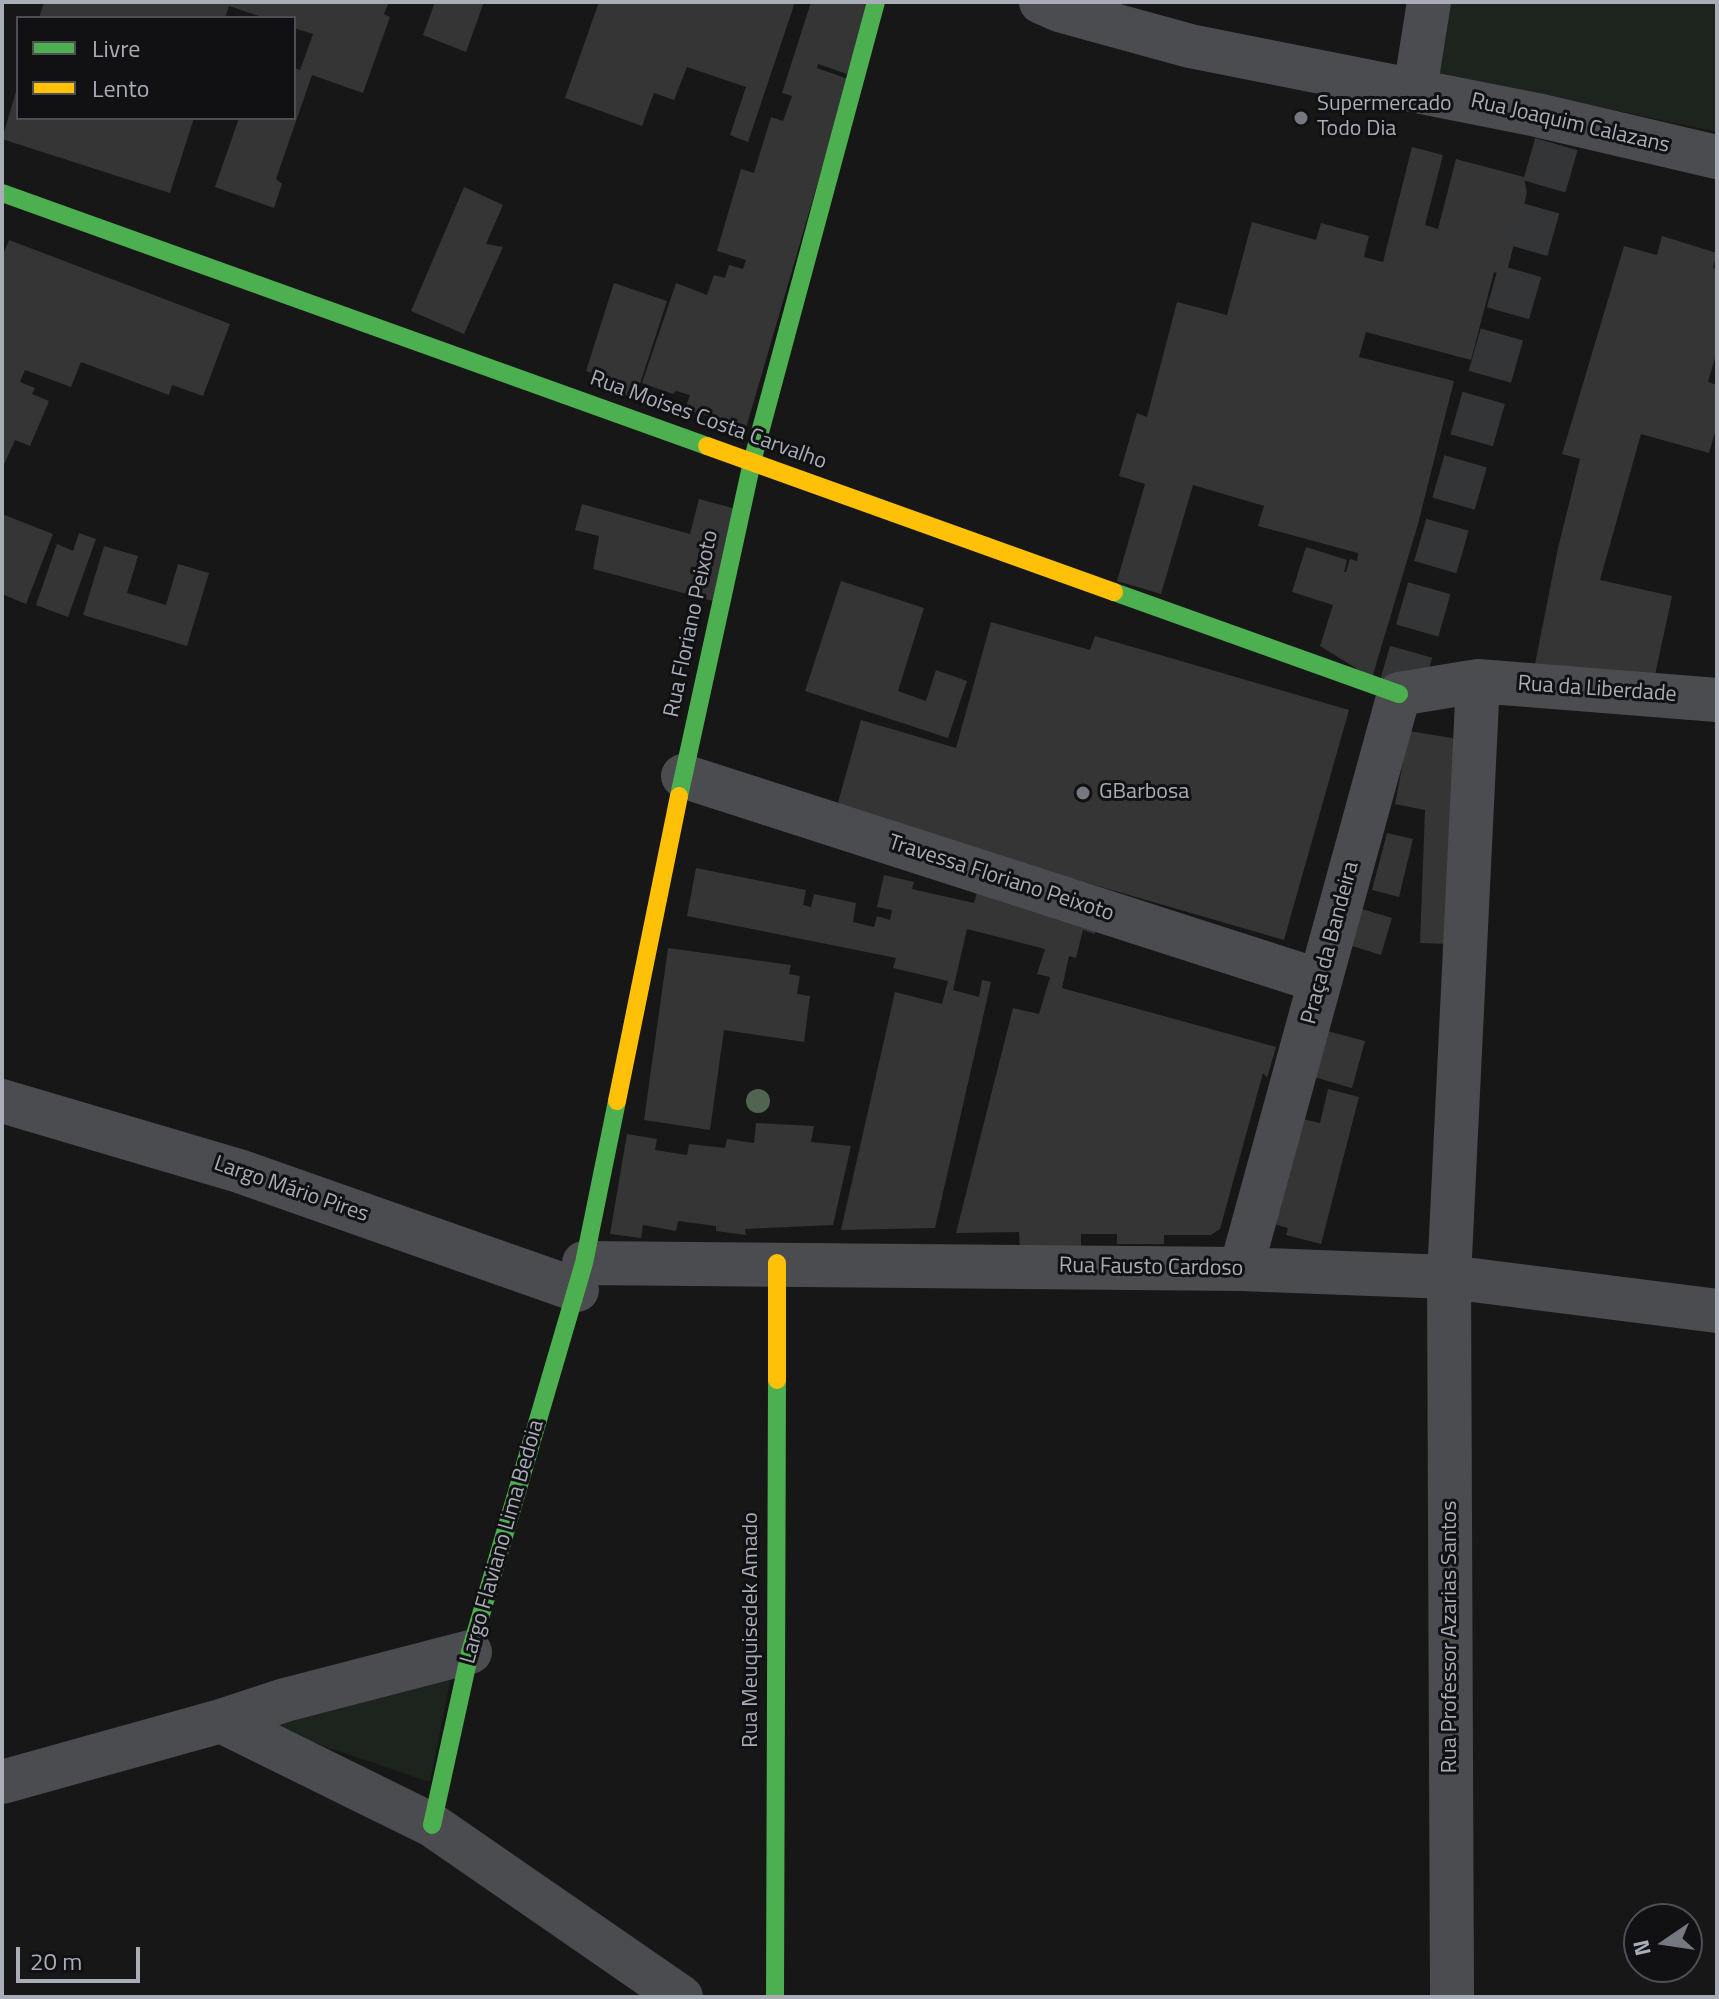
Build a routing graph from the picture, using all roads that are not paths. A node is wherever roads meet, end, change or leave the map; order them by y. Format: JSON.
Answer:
{"nodes":[{"id":1,"x":876,"y":2,"type":"edge"},
{"id":2,"x":1041,"y":2,"type":"edge"},
{"id":3,"x":1429,"y":2,"type":"edge"},
{"id":4,"x":1415,"y":90,"type":"junction"},
{"id":5,"x":1717,"y":157,"type":"edge"},
{"id":6,"x":2,"y":193,"type":"edge"},
{"id":7,"x":752,"y":462,"type":"junction"},
{"id":8,"x":1478,"y":681,"type":"junction"},
{"id":9,"x":1399,"y":694,"type":"junction"},
{"id":10,"x":1717,"y":700,"type":"edge"},
{"id":11,"x":683,"y":776,"type":"junction"},
{"id":12,"x":1320,"y":981,"type":"junction"},
{"id":13,"x":2,"y":1101,"type":"edge"},
{"id":14,"x":777,"y":1263,"type":"junction"},
{"id":15,"x":1241,"y":1269,"type":"junction"},
{"id":16,"x":580,"y":1276,"type":"junction"},
{"id":17,"x":1449,"y":1277,"type":"junction"},
{"id":18,"x":1717,"y":1311,"type":"edge"},
{"id":19,"x":470,"y":1652,"type":"junction"},
{"id":20,"x":221,"y":1721,"type":"junction"},
{"id":21,"x":2,"y":1782,"type":"edge"},
{"id":22,"x":432,"y":1825,"type":"junction"},
{"id":23,"x":681,"y":1997,"type":"edge"},
{"id":24,"x":775,"y":1997,"type":"edge"},
{"id":25,"x":1452,"y":1997,"type":"edge"}],
"edges":[{"from":1,"to":7,"type":"street","name":"Rua Floriano Peixoto"},
{"from":2,"to":4,"type":"street","name":"Rua Joaquim Calazans"},
{"from":3,"to":4,"type":"street"},
{"from":4,"to":5,"type":"street","name":"Rua Joaquim Calazans"},
{"from":6,"to":7,"type":"street","name":"Rua Moises Costa Carvalho"},
{"from":7,"to":9,"type":"street","name":"Rua Moises Costa Carvalho"},
{"from":7,"to":11,"type":"street","name":"Rua Floriano Peixoto"},
{"from":8,"to":9,"type":"street"},
{"from":8,"to":10,"type":"street","name":"Rua da Liberdade"},
{"from":8,"to":17,"type":"street","name":"Rua Professor Azarias Santos"},
{"from":9,"to":12,"type":"street","name":"Praça da Bandeira"},
{"from":11,"to":12,"type":"street","name":"Travessa Floriano Peixoto"},
{"from":11,"to":16,"type":"street","name":"Rua Floriano Peixoto"},
{"from":12,"to":15,"type":"street","name":"Praça da Bandeira"},
{"from":13,"to":16,"type":"street","name":"Largo Mário Pires"},
{"from":14,"to":15,"type":"street","name":"Rua Fausto Cardoso"},
{"from":14,"to":16,"type":"street","name":"Rua Fausto Cardoso"},
{"from":14,"to":24,"type":"street","name":"Rua Meuquisedek Amado"},
{"from":15,"to":17,"type":"street","name":"Rua Fausto Cardoso"},
{"from":16,"to":19,"type":"street","name":"Largo Flaviano Lima Bedoia"},
{"from":17,"to":18,"type":"street","name":"Rua Fausto Cardoso"},
{"from":17,"to":25,"type":"street","name":"Rua Professor Azarias Santos"},
{"from":19,"to":20,"type":"street"},
{"from":19,"to":22,"type":"street","name":"Largo Flaviano Lima Bedoia"},
{"from":20,"to":21,"type":"street"},
{"from":20,"to":22,"type":"street"},
{"from":22,"to":23,"type":"street"}]}
